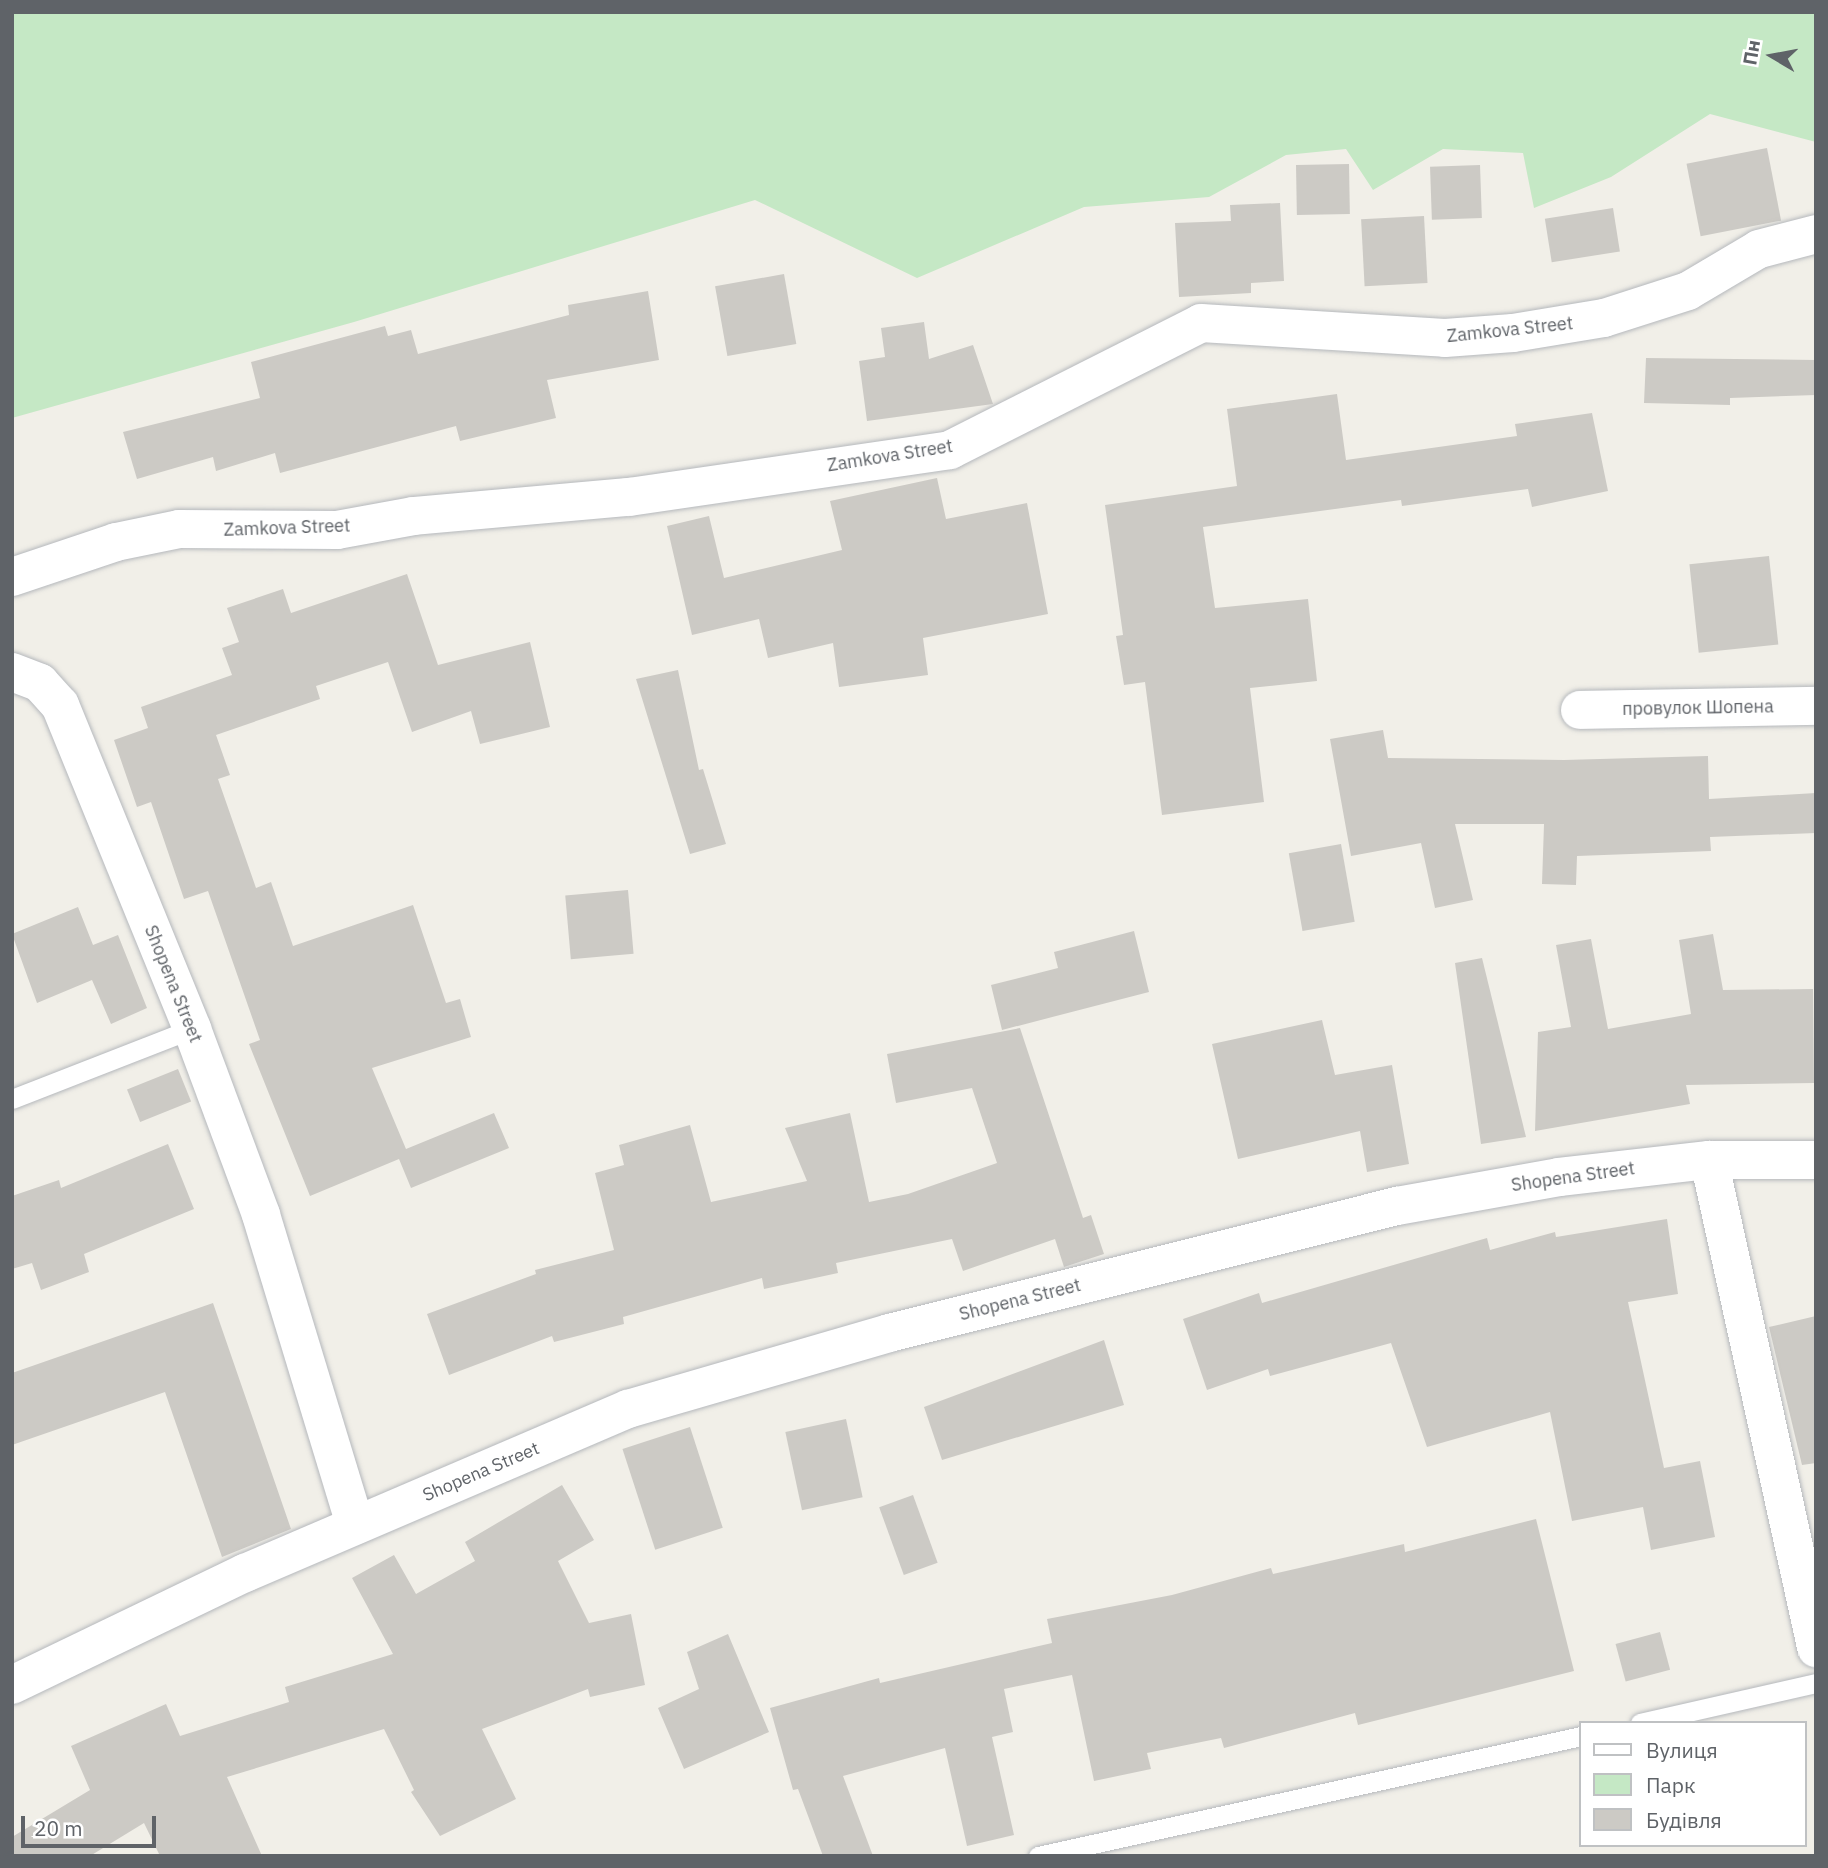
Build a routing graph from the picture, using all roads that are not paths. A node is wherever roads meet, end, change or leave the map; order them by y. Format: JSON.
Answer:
{"nodes":[{"id":1,"x":1816,"y":234,"type":"edge"},
{"id":2,"x":12,"y":577,"type":"edge"},
{"id":3,"x":12,"y":672,"type":"edge"},
{"id":4,"x":1816,"y":706,"type":"edge"},
{"id":5,"x":1580,"y":710,"type":"dead end"},
{"id":6,"x":192,"y":1029,"type":"junction"},
{"id":7,"x":12,"y":1099,"type":"edge"},
{"id":8,"x":1709,"y":1160,"type":"junction"},
{"id":9,"x":1816,"y":1160,"type":"edge"},
{"id":10,"x":355,"y":1525,"type":"junction"},
{"id":11,"x":1816,"y":1648,"type":"edge"},
{"id":12,"x":1816,"y":1684,"type":"edge"},
{"id":13,"x":12,"y":1685,"type":"edge"},
{"id":14,"x":1649,"y":1721,"type":"edge"},
{"id":15,"x":1580,"y":1736,"type":"edge"},
{"id":16,"x":1038,"y":1856,"type":"edge"}],
"edges":[{"from":1,"to":2,"type":"street","name":"Zamkova Street"},
{"from":3,"to":6,"type":"street","name":"Shopena Street"},
{"from":4,"to":5,"type":"street","name":"провулок Шопена"},
{"from":6,"to":7,"type":"lane"},
{"from":6,"to":10,"type":"street","name":"Shopena Street"},
{"from":8,"to":9,"type":"street","name":"Shopena Street"},
{"from":8,"to":10,"type":"street","name":"Shopena Street"},
{"from":8,"to":11,"type":"street"},
{"from":10,"to":13,"type":"street","name":"Shopena Street"},
{"from":12,"to":14,"type":"lane"},
{"from":15,"to":16,"type":"lane"}]}
